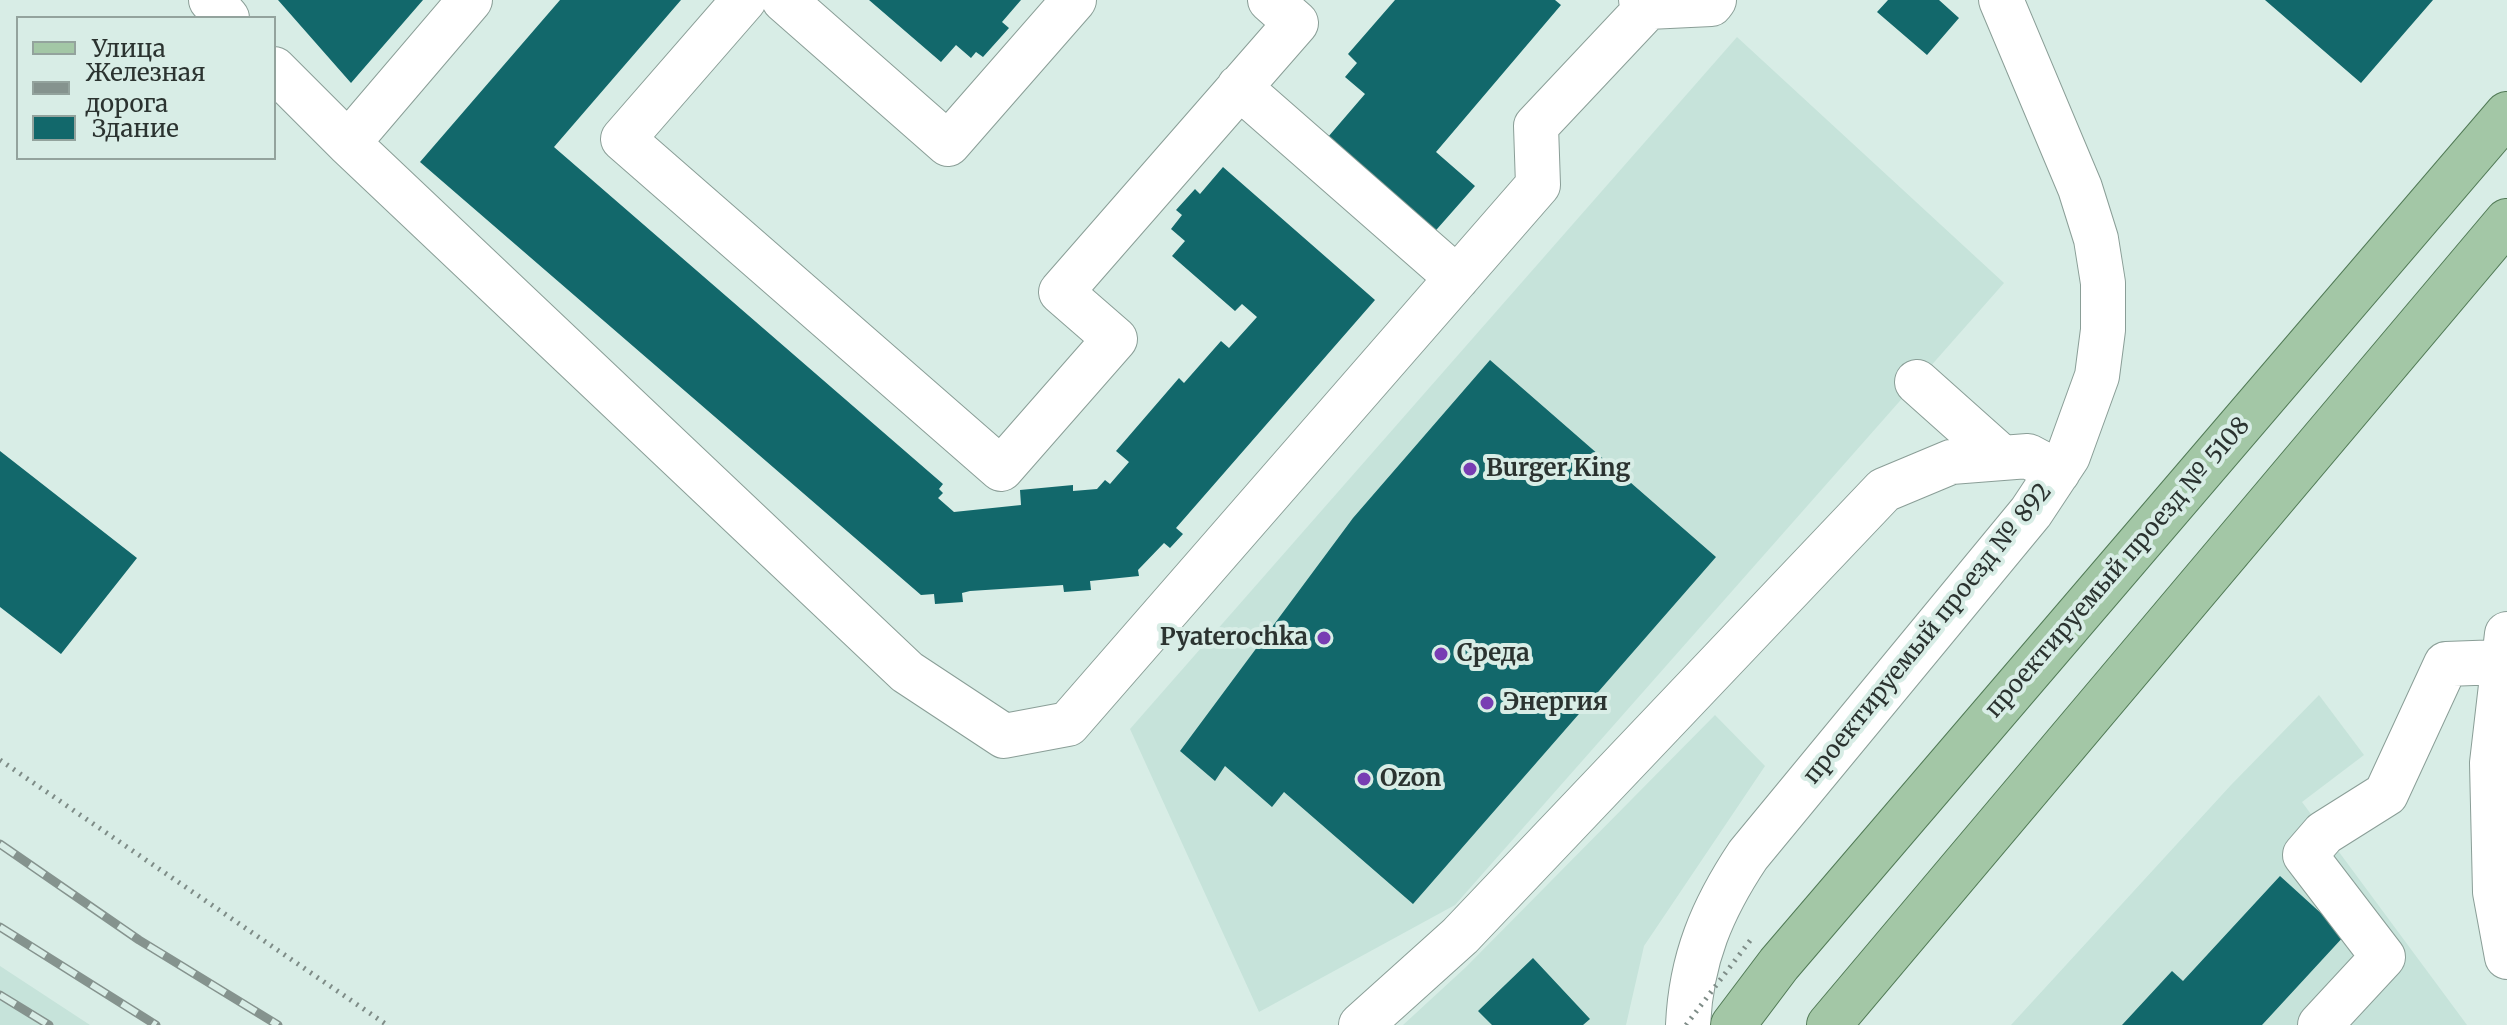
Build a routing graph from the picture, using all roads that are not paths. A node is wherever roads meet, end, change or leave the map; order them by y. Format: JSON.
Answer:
{"nodes":[{"id":1,"x":211,"y":0,"type":"edge"},
{"id":2,"x":470,"y":0,"type":"edge"},
{"id":3,"x":744,"y":0,"type":"edge"},
{"id":4,"x":784,"y":0,"type":"edge"},
{"id":5,"x":1074,"y":0,"type":"edge"},
{"id":6,"x":1270,"y":0,"type":"edge"},
{"id":7,"x":1714,"y":0,"type":"edge"},
{"id":8,"x":2001,"y":0,"type":"edge"},
{"id":9,"x":1644,"y":3,"type":"edge"},
{"id":10,"x":225,"y":16,"type":"edge"},
{"id":11,"x":276,"y":71,"type":"edge"},
{"id":12,"x":1239,"y":87,"type":"junction"},
{"id":13,"x":2507,"y":114,"type":"edge"},
{"id":14,"x":348,"y":143,"type":"junction"},
{"id":15,"x":2507,"y":221,"type":"edge"},
{"id":16,"x":1457,"y":278,"type":"junction"},
{"id":17,"x":1917,"y":382,"type":"dead end"},
{"id":18,"x":2001,"y":457,"type":"junction"},
{"id":19,"x":2058,"y":472,"type":"junction"},
{"id":20,"x":2504,"y":647,"type":"edge"},
{"id":21,"x":2507,"y":957,"type":"edge"},
{"id":22,"x":1835,"y":1017,"type":"edge"},
{"id":23,"x":1361,"y":1025,"type":"edge"},
{"id":24,"x":1687,"y":1025,"type":"edge"},
{"id":25,"x":1733,"y":1025,"type":"edge"},
{"id":26,"x":2320,"y":1025,"type":"edge"}],
"edges":[{"from":1,"to":10,"type":"street"},
{"from":2,"to":14,"type":"street"},
{"from":3,"to":12,"type":"street"},
{"from":4,"to":5,"type":"street"},
{"from":6,"to":12,"type":"street"},
{"from":7,"to":9,"type":"street"},
{"from":8,"to":19,"type":"street","name":"проектируемый проезд № 892"},
{"from":9,"to":16,"type":"street"},
{"from":11,"to":14,"type":"street"},
{"from":12,"to":16,"type":"street"},
{"from":13,"to":25,"type":"main road","name":"проектируемый проезд № 5108"},
{"from":14,"to":16,"type":"street"},
{"from":15,"to":22,"type":"main road"},
{"from":17,"to":18,"type":"street"},
{"from":18,"to":19,"type":"street"},
{"from":18,"to":23,"type":"street"},
{"from":19,"to":24,"type":"street","name":"проектируемый проезд № 892"},
{"from":20,"to":21,"type":"street"},
{"from":20,"to":26,"type":"street"}]}
